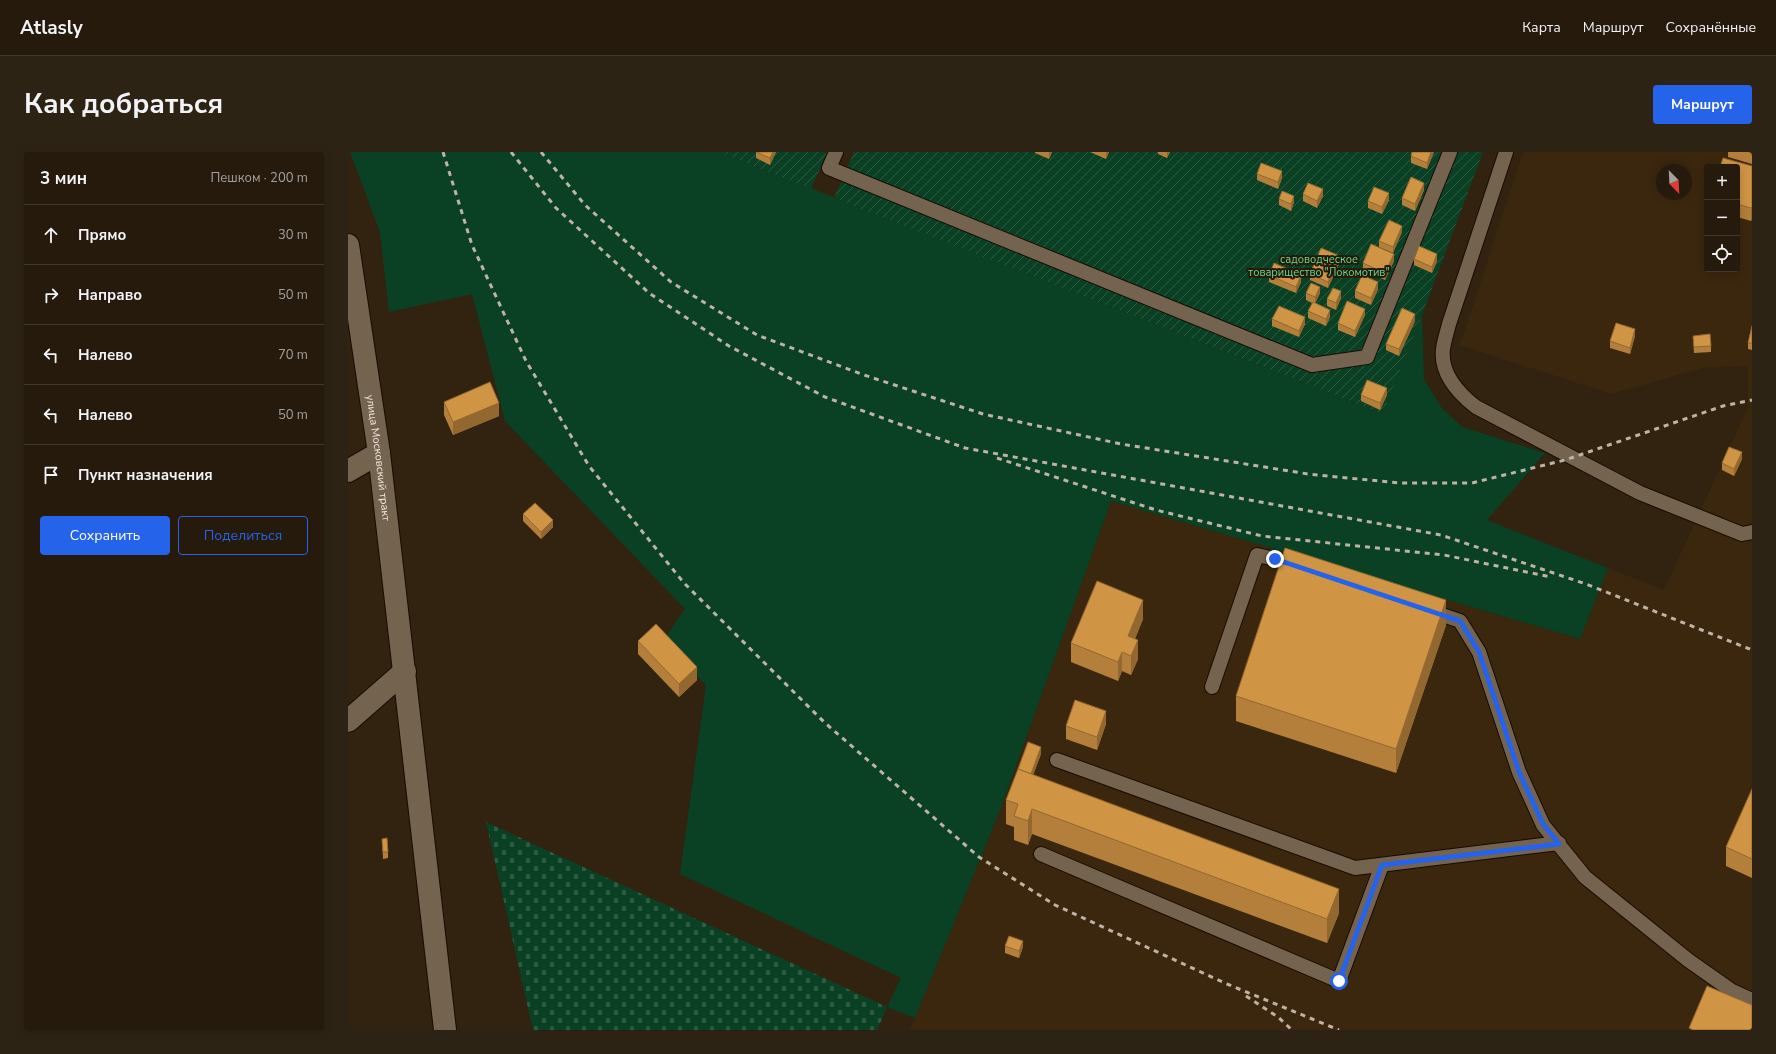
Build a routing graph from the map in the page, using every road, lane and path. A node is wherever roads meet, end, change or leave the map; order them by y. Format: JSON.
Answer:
{"nodes":[{"id":1,"x":836,"y":152,"type":"edge"},
{"id":2,"x":1450,"y":152,"type":"edge"},
{"id":3,"x":1506,"y":152,"type":"edge"},
{"id":4,"x":348,"y":244,"type":"edge"},
{"id":5,"x":380,"y":453,"type":"junction"},
{"id":6,"x":348,"y":471,"type":"edge"},
{"id":7,"x":1752,"y":532,"type":"edge"},
{"id":8,"x":1312,"y":571,"type":"edge"},
{"id":9,"x":1416,"y":606,"type":"edge"},
{"id":10,"x":404,"y":671,"type":"junction"},
{"id":11,"x":1212,"y":687,"type":"dead end"},
{"id":12,"x":348,"y":721,"type":"edge"},
{"id":13,"x":1057,"y":760,"type":"dead end"},
{"id":14,"x":1559,"y":844,"type":"junction"},
{"id":15,"x":1041,"y":854,"type":"dead end"},
{"id":16,"x":1382,"y":865,"type":"junction"},
{"id":17,"x":1752,"y":1000,"type":"edge"},
{"id":18,"x":445,"y":1030,"type":"edge"}],
"edges":[{"from":1,"to":2,"type":"lane"},
{"from":3,"to":7,"type":"lane"},
{"from":4,"to":5,"type":"street","name":"улица Московский тракт"},
{"from":5,"to":6,"type":"street"},
{"from":5,"to":10,"type":"street","name":"улица Московский тракт"},
{"from":8,"to":11,"type":"lane"},
{"from":9,"to":14,"type":"lane"},
{"from":10,"to":12,"type":"street"},
{"from":10,"to":18,"type":"street","name":"улица Московский тракт"},
{"from":13,"to":16,"type":"lane"},
{"from":14,"to":16,"type":"lane"},
{"from":14,"to":17,"type":"lane"},
{"from":15,"to":16,"type":"lane"}]}
